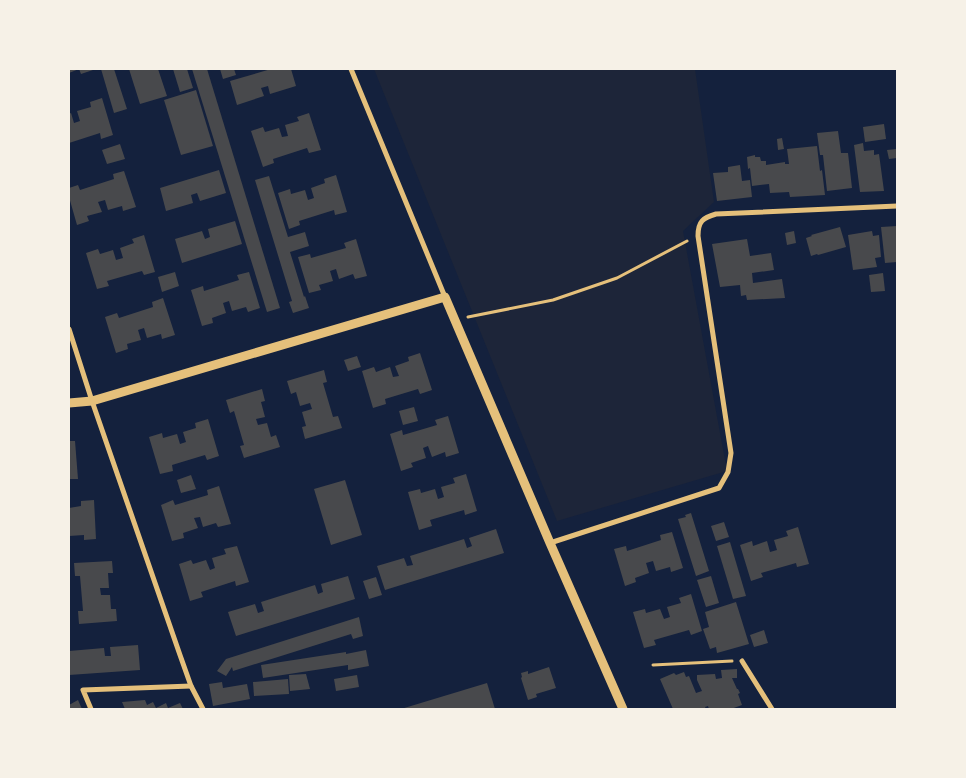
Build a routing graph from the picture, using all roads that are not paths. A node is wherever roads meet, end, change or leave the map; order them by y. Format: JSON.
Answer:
{"nodes":[{"id":1,"x":351,"y":69,"type":"edge"},
{"id":2,"x":897,"y":206,"type":"edge"},
{"id":3,"x":445,"y":297,"type":"junction"},
{"id":4,"x":69,"y":329,"type":"edge"},
{"id":5,"x":92,"y":401,"type":"junction"},
{"id":6,"x":69,"y":403,"type":"edge"},
{"id":7,"x":550,"y":543,"type":"junction"},
{"id":8,"x":742,"y":661,"type":"road end"},
{"id":9,"x":191,"y":686,"type":"junction"},
{"id":10,"x":91,"y":709,"type":"edge"},
{"id":11,"x":203,"y":709,"type":"edge"},
{"id":12,"x":623,"y":709,"type":"edge"},
{"id":13,"x":772,"y":709,"type":"edge"}],
"edges":[{"from":1,"to":3,"type":"street"},
{"from":2,"to":7,"type":"street"},
{"from":3,"to":5,"type":"street"},
{"from":3,"to":7,"type":"street"},
{"from":4,"to":5,"type":"street"},
{"from":5,"to":6,"type":"street"},
{"from":5,"to":9,"type":"street"},
{"from":7,"to":12,"type":"street"},
{"from":8,"to":13,"type":"street"},
{"from":9,"to":10,"type":"street"},
{"from":9,"to":11,"type":"street"}]}
